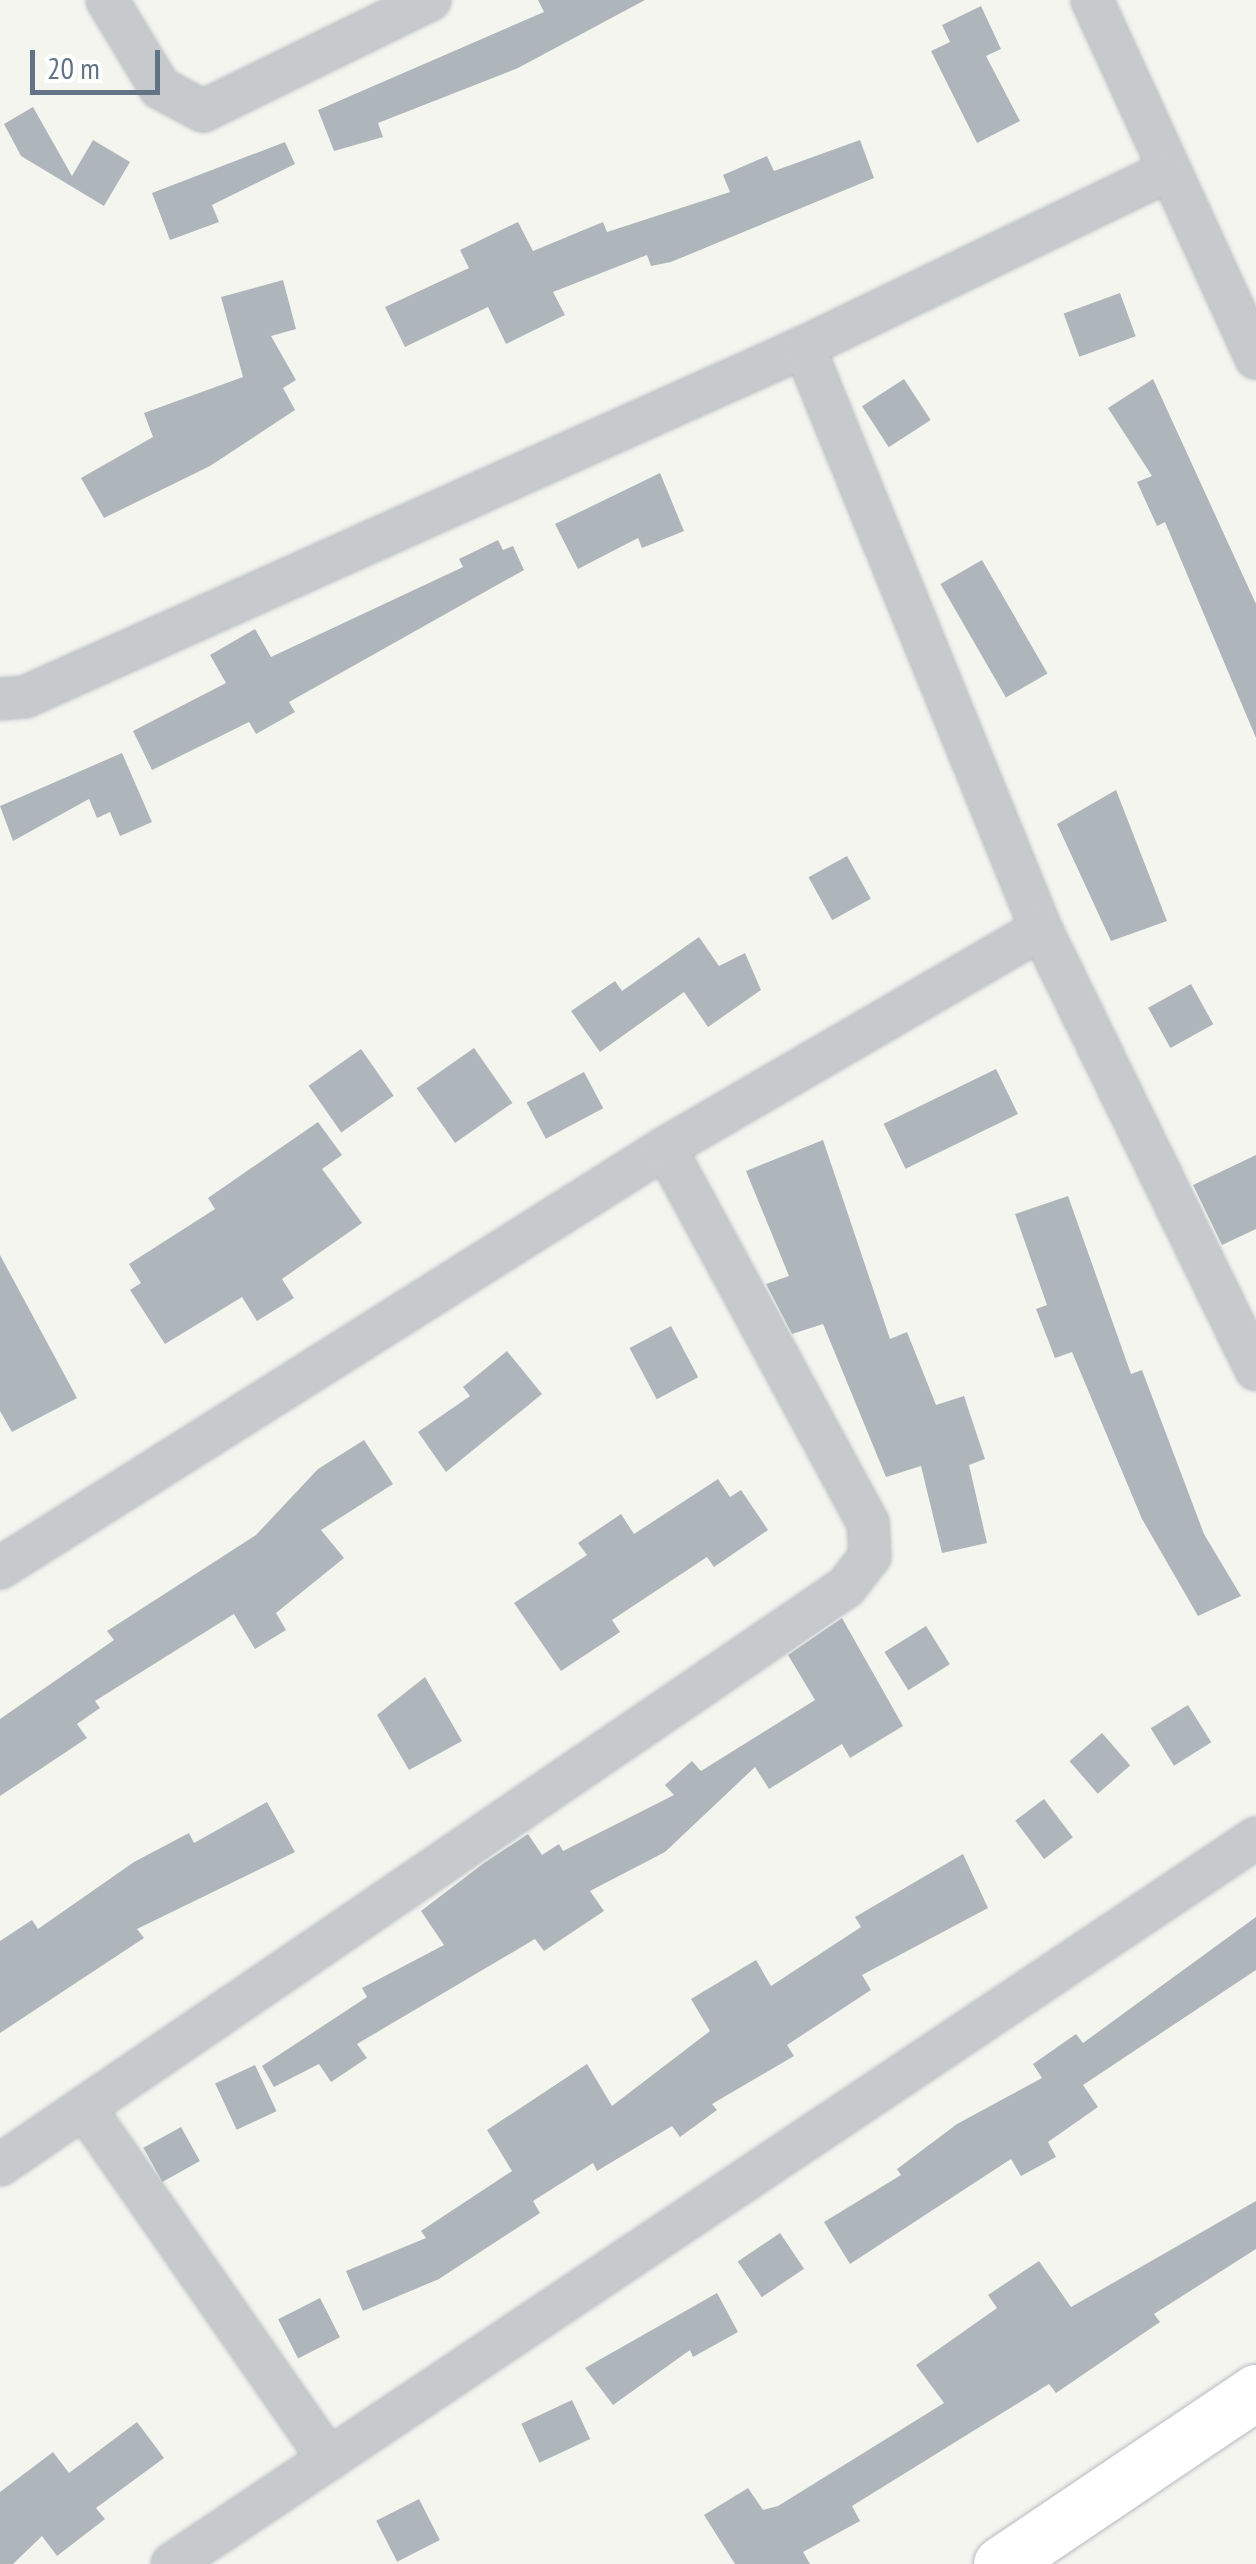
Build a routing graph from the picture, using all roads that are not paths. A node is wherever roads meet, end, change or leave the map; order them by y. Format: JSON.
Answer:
{"nodes":[{"id":1,"x":107,"y":0,"type":"edge"},
{"id":2,"x":430,"y":0,"type":"edge"},
{"id":3,"x":1092,"y":0,"type":"edge"},
{"id":4,"x":1164,"y":173,"type":"junction"},
{"id":5,"x":804,"y":347,"type":"junction"},
{"id":6,"x":1256,"y":358,"type":"edge"},
{"id":7,"x":0,"y":700,"type":"edge"},
{"id":8,"x":1042,"y":929,"type":"junction"},
{"id":9,"x":665,"y":1148,"type":"junction"},
{"id":10,"x":1256,"y":1368,"type":"edge"},
{"id":11,"x":0,"y":1568,"type":"edge"},
{"id":12,"x":1256,"y":1838,"type":"edge"},
{"id":13,"x":88,"y":2113,"type":"junction"},
{"id":14,"x":0,"y":2165,"type":"edge"},
{"id":15,"x":1256,"y":2392,"type":"edge"},
{"id":16,"x":329,"y":2460,"type":"junction"},
{"id":17,"x":172,"y":2564,"type":"edge"},
{"id":18,"x":1002,"y":2564,"type":"edge"}],
"edges":[{"from":1,"to":2,"type":"street"},
{"from":3,"to":4,"type":"street"},
{"from":4,"to":5,"type":"street"},
{"from":4,"to":6,"type":"street"},
{"from":5,"to":7,"type":"street"},
{"from":5,"to":8,"type":"street"},
{"from":8,"to":9,"type":"street"},
{"from":8,"to":10,"type":"street"},
{"from":9,"to":11,"type":"street"},
{"from":9,"to":13,"type":"street"},
{"from":12,"to":16,"type":"street"},
{"from":13,"to":14,"type":"street"},
{"from":13,"to":16,"type":"street"},
{"from":15,"to":18,"type":"street"},
{"from":16,"to":17,"type":"street"}]}
